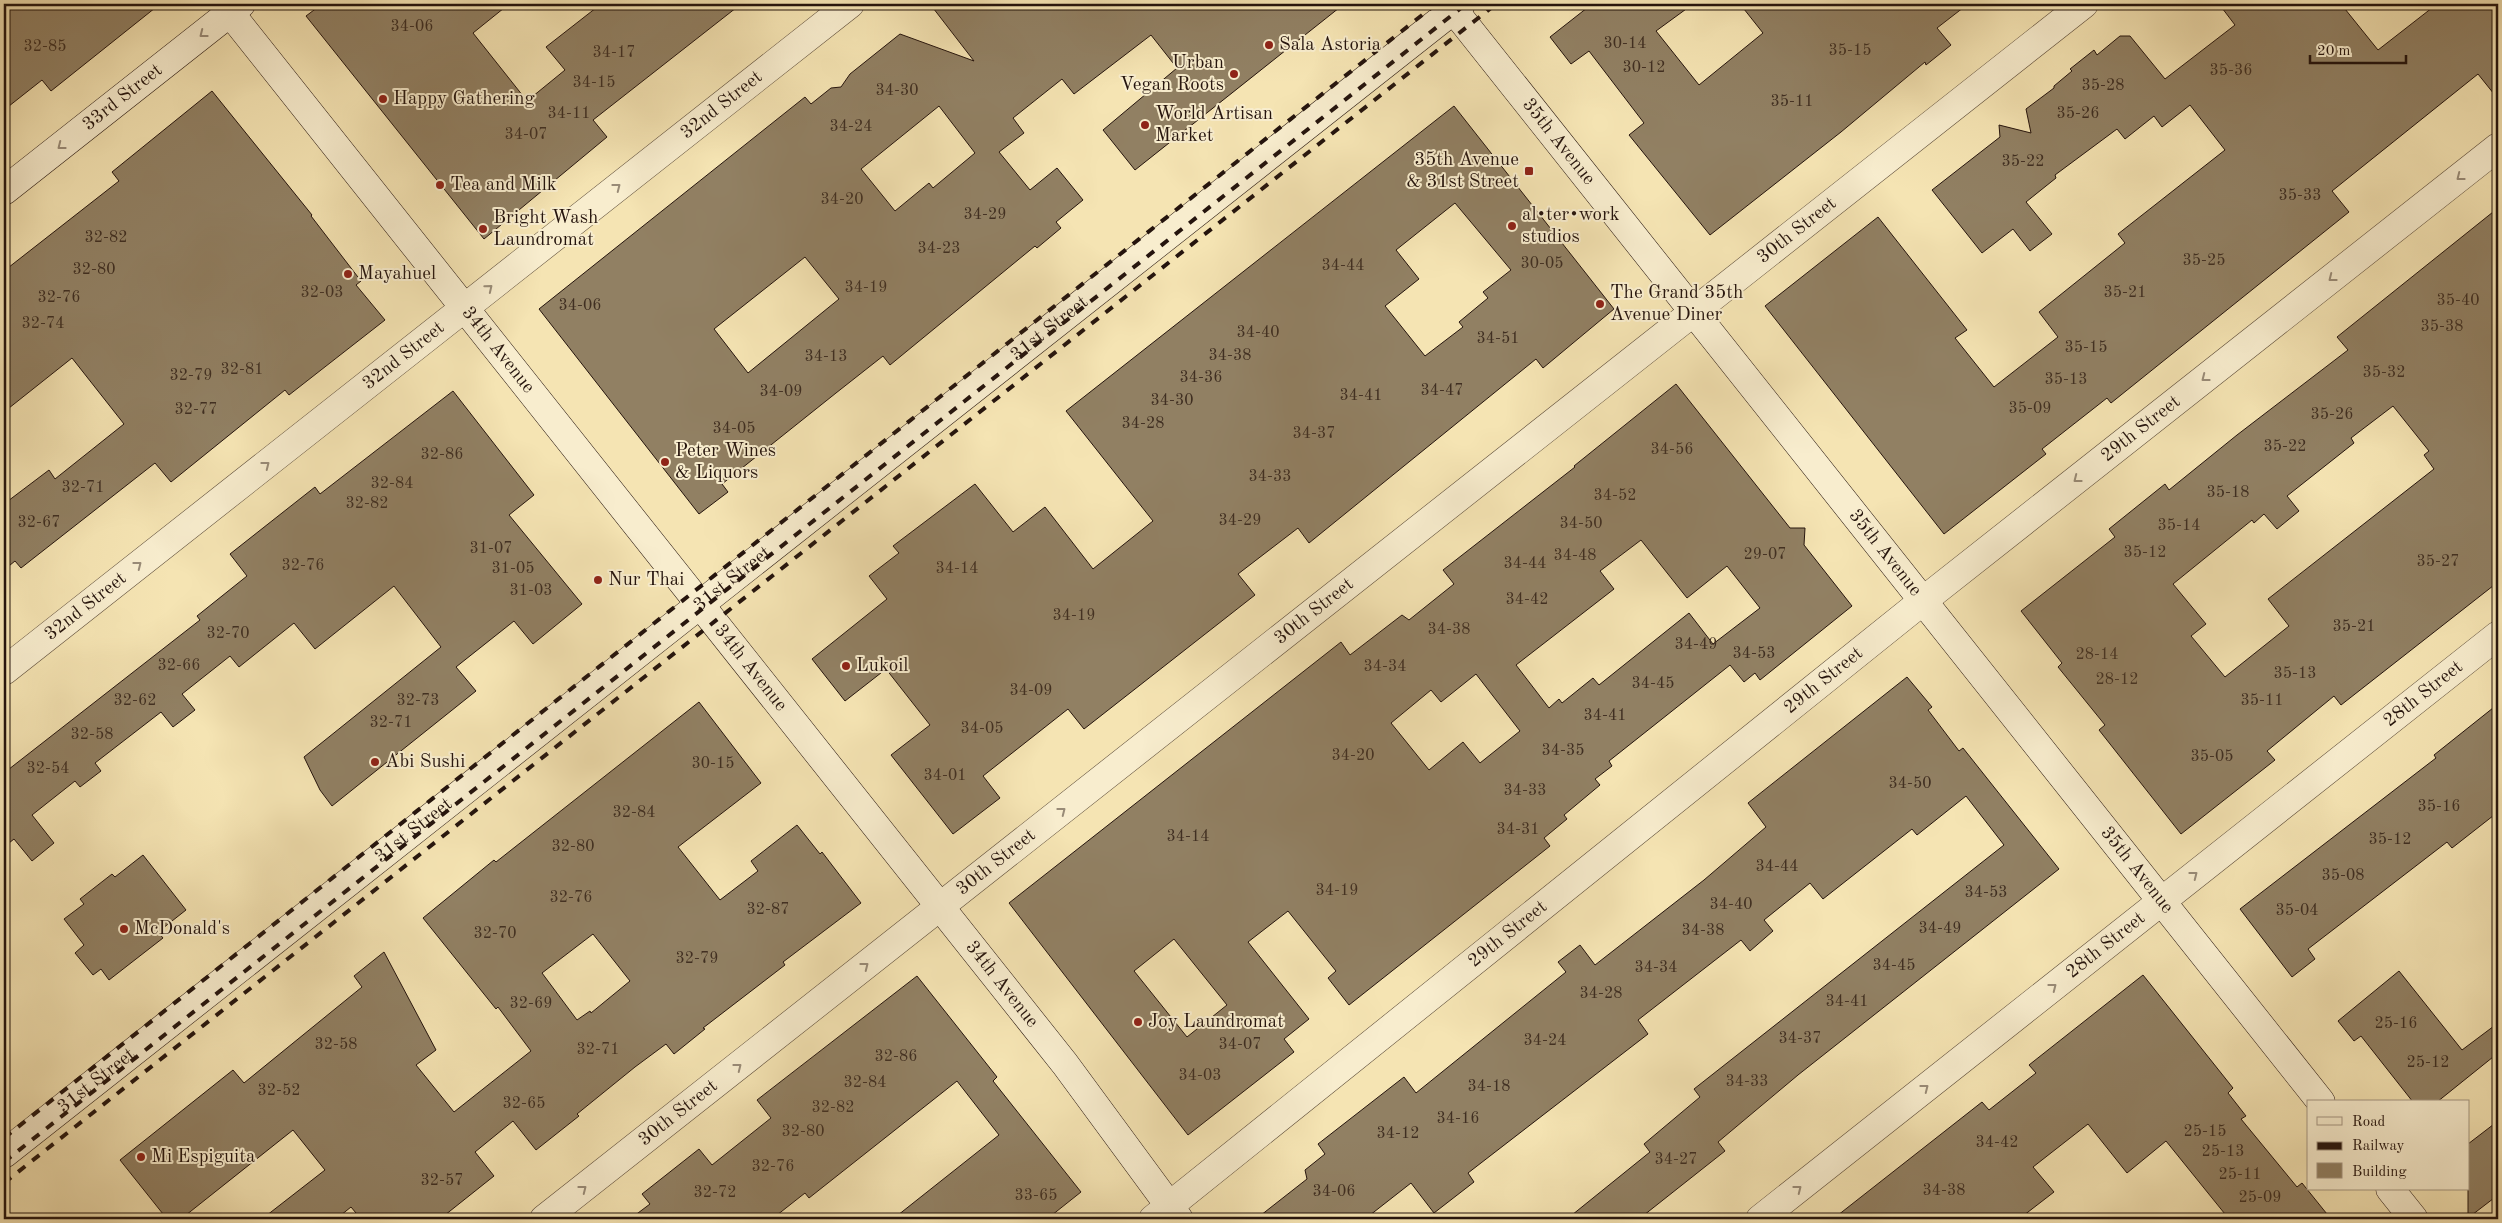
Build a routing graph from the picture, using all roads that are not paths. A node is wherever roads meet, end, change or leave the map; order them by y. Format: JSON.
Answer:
{"nodes":[{"id":1,"x":850,"y":4,"type":"edge"},
{"id":2,"x":2084,"y":4,"type":"edge"},
{"id":3,"x":1455,"y":6,"type":"edge"},
{"id":4,"x":231,"y":7,"type":"edge"},
{"id":5,"x":2498,"y":147,"type":"edge"},
{"id":6,"x":4,"y":191,"type":"edge"},
{"id":7,"x":464,"y":308,"type":"junction"},
{"id":8,"x":1694,"y":312,"type":"junction"},
{"id":9,"x":1924,"y":600,"type":"junction"},
{"id":10,"x":700,"y":605,"type":"junction"},
{"id":11,"x":2498,"y":635,"type":"edge"},
{"id":12,"x":4,"y":671,"type":"edge"},
{"id":13,"x":2162,"y":901,"type":"junction"},
{"id":14,"x":940,"y":907,"type":"junction"},
{"id":15,"x":2319,"y":1100,"type":"edge"},
{"id":16,"x":4,"y":1154,"type":"edge"},
{"id":17,"x":2391,"y":1190,"type":"edge"},
{"id":18,"x":1167,"y":1215,"type":"edge"},
{"id":19,"x":544,"y":1219,"type":"edge"},
{"id":20,"x":1760,"y":1219,"type":"edge"},
{"id":21,"x":2414,"y":1219,"type":"edge"}],
"edges":[{"from":7,"to":1,"type":"street","name":"32nd Street","one_way":true},
{"from":2,"to":8,"type":"street","name":"30th Street"},
{"from":3,"to":8,"type":"street","name":"35th Avenue"},
{"from":3,"to":10,"type":"street","name":"31st Street"},
{"from":4,"to":6,"type":"street","name":"33rd Street","one_way":true},
{"from":4,"to":7,"type":"street","name":"34th Avenue"},
{"from":5,"to":9,"type":"street","name":"29th Street","one_way":true},
{"from":7,"to":10,"type":"street","name":"34th Avenue"},
{"from":12,"to":7,"type":"street","name":"32nd Street","one_way":true},
{"from":8,"to":9,"type":"street","name":"35th Avenue"},
{"from":14,"to":8,"type":"street","name":"30th Street","one_way":true},
{"from":9,"to":13,"type":"street","name":"35th Avenue"},
{"from":9,"to":18,"type":"street","name":"29th Street"},
{"from":10,"to":14,"type":"street","name":"34th Avenue"},
{"from":10,"to":16,"type":"street","name":"31st Street"},
{"from":13,"to":11,"type":"street","name":"28th Street","one_way":true},
{"from":13,"to":15,"type":"street","name":"35th Avenue"},
{"from":20,"to":13,"type":"street","name":"28th Street","one_way":true},
{"from":14,"to":18,"type":"street","name":"34th Avenue"},
{"from":19,"to":14,"type":"street","name":"30th Street","one_way":true},
{"from":17,"to":21,"type":"street"}]}
